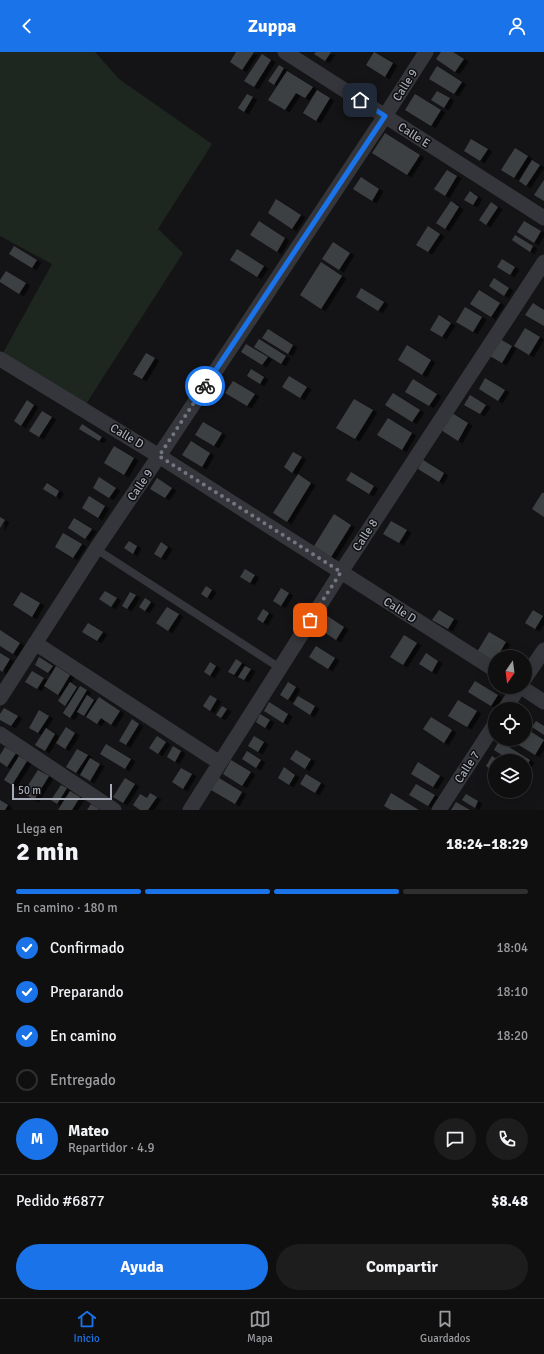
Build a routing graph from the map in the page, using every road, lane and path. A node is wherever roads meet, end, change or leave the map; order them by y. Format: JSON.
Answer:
{"nodes":[{"id":1,"x":285,"y":52,"type":"edge"},
{"id":2,"x":426,"y":52,"type":"edge"},
{"id":3,"x":385,"y":116,"type":"junction"},
{"id":4,"x":544,"y":218,"type":"edge"},
{"id":5,"x":544,"y":262,"type":"edge"},
{"id":6,"x":0,"y":359,"type":"edge"},
{"id":7,"x":159,"y":456,"type":"junction"},
{"id":8,"x":96,"y":549,"type":"junction"},
{"id":9,"x":341,"y":572,"type":"junction"},
{"id":10,"x":35,"y":643,"type":"junction"},
{"id":11,"x":544,"y":650,"type":"edge"},
{"id":12,"x":488,"y":666,"type":"edge"},
{"id":13,"x":280,"y":668,"type":"junction"},
{"id":14,"x":532,"y":668,"type":"edge"},
{"id":15,"x":531,"y":694,"type":"edge"},
{"id":16,"x":0,"y":698,"type":"edge"},
{"id":17,"x":544,"y":702,"type":"edge"},
{"id":18,"x":0,"y":734,"type":"edge"},
{"id":19,"x":488,"y":735,"type":"edge"},
{"id":20,"x":220,"y":763,"type":"junction"},
{"id":21,"x":114,"y":810,"type":"edge"},
{"id":22,"x":190,"y":810,"type":"edge"},
{"id":23,"x":439,"y":810,"type":"edge"}],
"edges":[{"from":1,"to":3,"type":"street","name":"Calle E"},
{"from":2,"to":3,"type":"street","name":"Calle 9"},
{"from":3,"to":4,"type":"street","name":"Calle E"},
{"from":3,"to":7,"type":"street","name":"Calle 9"},
{"from":5,"to":9,"type":"street","name":"Calle 8"},
{"from":6,"to":7,"type":"street","name":"Calle D"},
{"from":7,"to":8,"type":"street","name":"Calle 9"},
{"from":7,"to":9,"type":"street","name":"Calle D"},
{"from":8,"to":10,"type":"street","name":"Calle 9"},
{"from":8,"to":13,"type":"lane"},
{"from":9,"to":12,"type":"street","name":"Calle D"},
{"from":9,"to":13,"type":"street","name":"Calle 8"},
{"from":10,"to":16,"type":"street","name":"Calle 9"},
{"from":10,"to":20,"type":"street"},
{"from":11,"to":14,"type":"street"},
{"from":13,"to":20,"type":"street","name":"Calle 8"},
{"from":15,"to":17,"type":"street"},
{"from":18,"to":21,"type":"street"},
{"from":19,"to":23,"type":"street","name":"Calle 7"},
{"from":20,"to":22,"type":"street","name":"Calle 8"}]}
